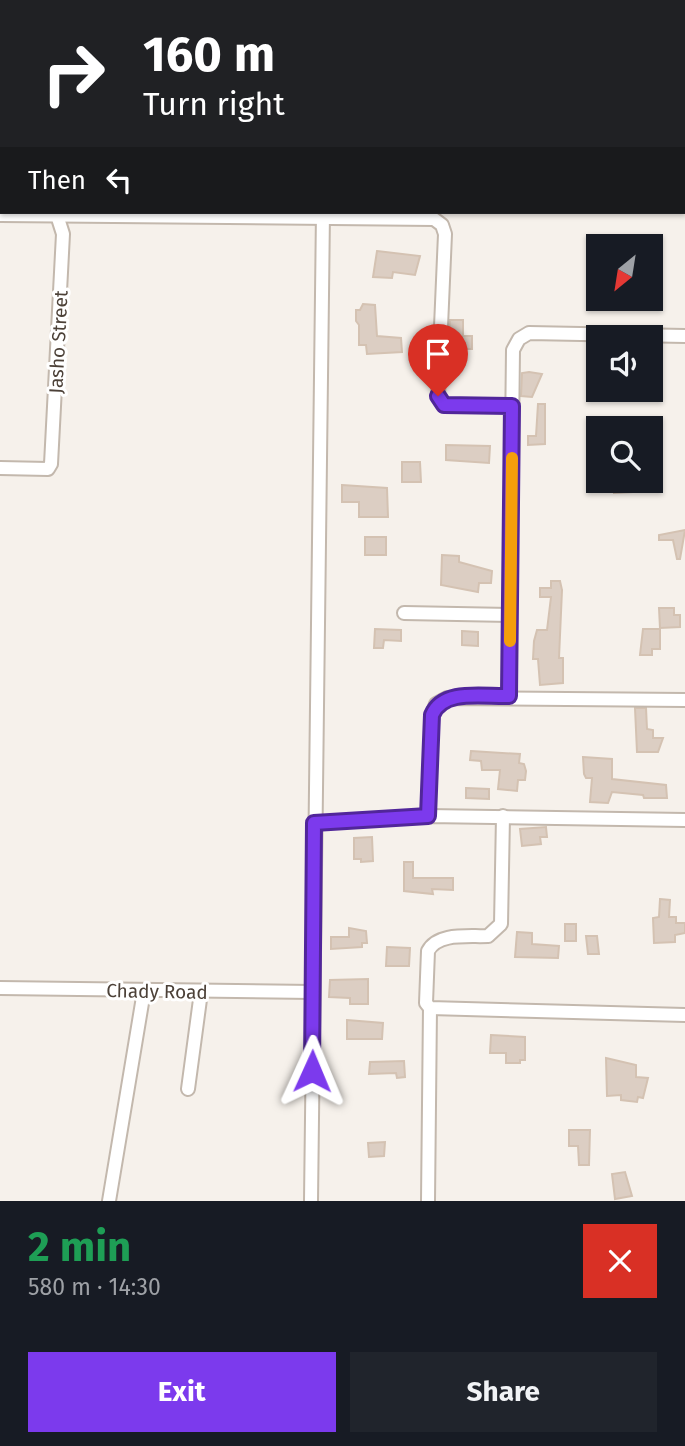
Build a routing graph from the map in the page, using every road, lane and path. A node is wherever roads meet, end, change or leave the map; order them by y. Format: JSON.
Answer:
{"nodes":[{"id":1,"x":28,"y":214,"type":"edge"},
{"id":2,"x":56,"y":214,"type":"edge"},
{"id":3,"x":323,"y":214,"type":"edge"},
{"id":4,"x":0,"y":215,"type":"edge"},
{"id":5,"x":685,"y":336,"type":"edge"},
{"id":6,"x":512,"y":406,"type":"junction"},
{"id":7,"x":0,"y":468,"type":"edge"},
{"id":8,"x":404,"y":613,"type":"dead end"},
{"id":9,"x":510,"y":615,"type":"junction"},
{"id":10,"x":509,"y":696,"type":"junction"},
{"id":11,"x":685,"y":701,"type":"edge"},
{"id":12,"x":428,"y":816,"type":"junction"},
{"id":13,"x":503,"y":816,"type":"junction"},
{"id":14,"x":685,"y":820,"type":"edge"},
{"id":15,"x":314,"y":823,"type":"junction"},
{"id":16,"x":0,"y":988,"type":"edge"},
{"id":17,"x":144,"y":991,"type":"junction"},
{"id":18,"x":201,"y":992,"type":"junction"},
{"id":19,"x":313,"y":992,"type":"junction"},
{"id":20,"x":429,"y":1008,"type":"junction"},
{"id":21,"x":685,"y":1015,"type":"edge"},
{"id":22,"x":188,"y":1088,"type":"dead end"},
{"id":23,"x":109,"y":1201,"type":"edge"},
{"id":24,"x":311,"y":1201,"type":"edge"},
{"id":25,"x":428,"y":1201,"type":"edge"}],
"edges":[{"from":1,"to":4,"type":"street"},
{"from":2,"to":7,"type":"street","name":"Jasho Street"},
{"from":3,"to":6,"type":"street"},
{"from":3,"to":15,"type":"street"},
{"from":5,"to":6,"type":"street"},
{"from":6,"to":9,"type":"street"},
{"from":8,"to":9,"type":"street"},
{"from":9,"to":10,"type":"street"},
{"from":10,"to":11,"type":"street"},
{"from":10,"to":12,"type":"street"},
{"from":12,"to":13,"type":"street"},
{"from":12,"to":15,"type":"street"},
{"from":13,"to":14,"type":"street"},
{"from":13,"to":20,"type":"street"},
{"from":15,"to":19,"type":"street"},
{"from":16,"to":17,"type":"street","name":"Chady Road"},
{"from":17,"to":18,"type":"street","name":"Chady Road"},
{"from":17,"to":23,"type":"street"},
{"from":18,"to":19,"type":"street","name":"Chady Road"},
{"from":18,"to":22,"type":"street"},
{"from":19,"to":24,"type":"street"},
{"from":20,"to":21,"type":"street"},
{"from":20,"to":25,"type":"street"}]}
